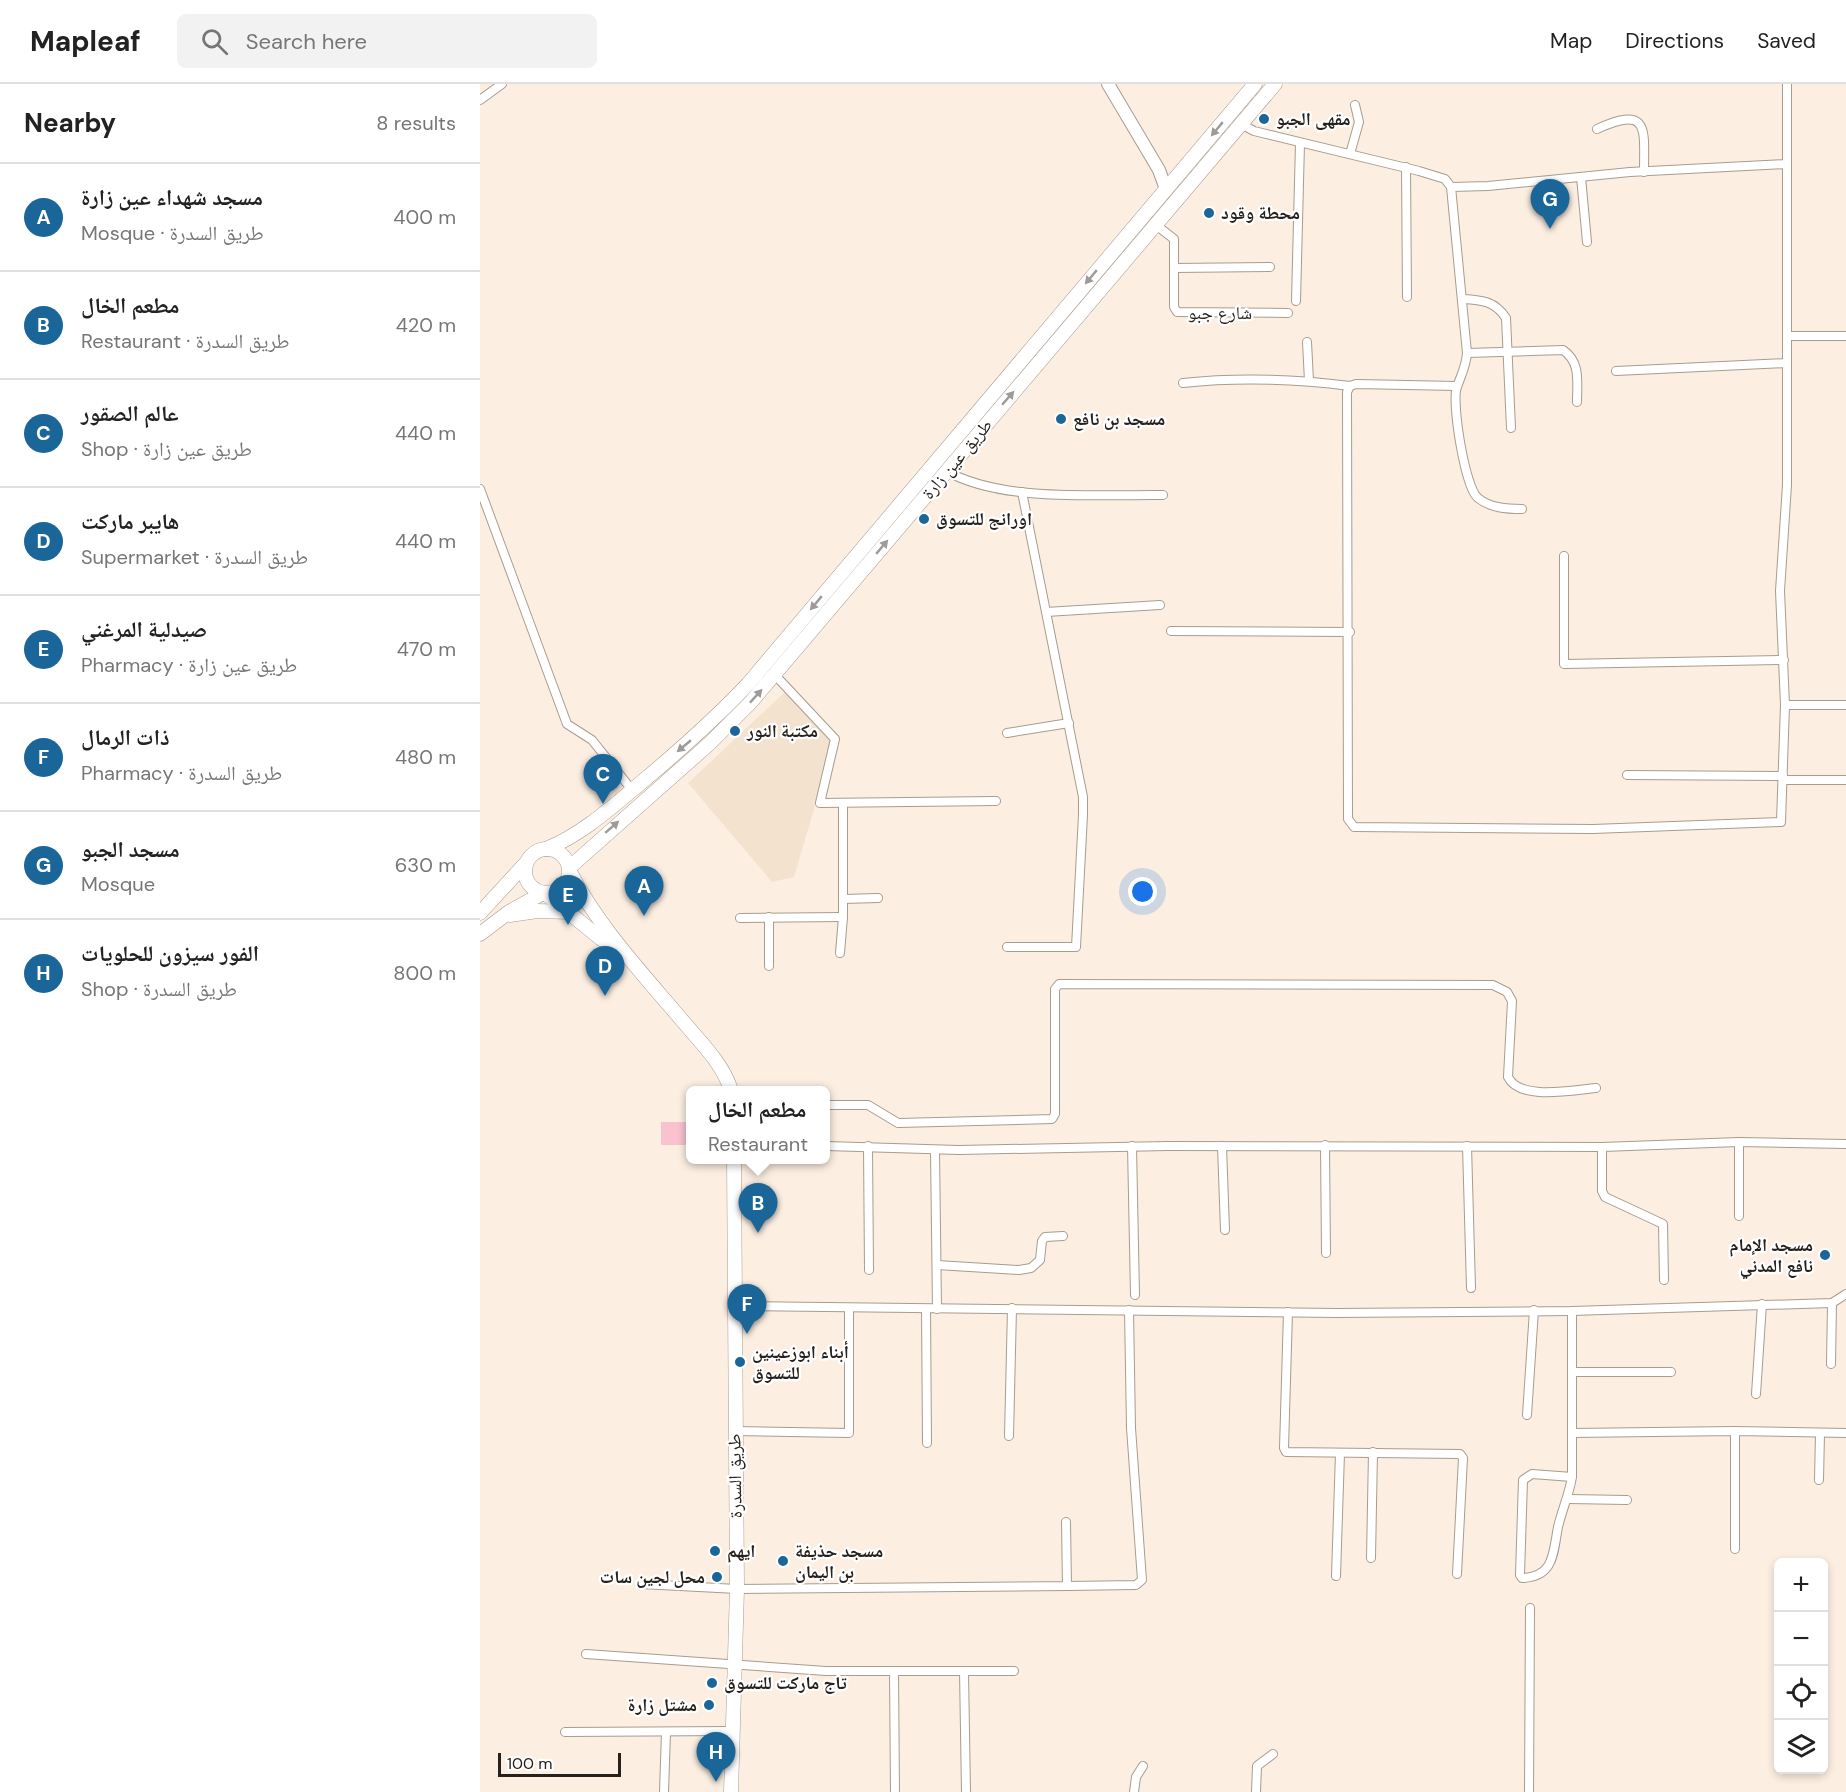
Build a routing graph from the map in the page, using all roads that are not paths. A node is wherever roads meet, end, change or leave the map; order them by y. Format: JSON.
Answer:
{"nodes":[{"id":1,"x":1108,"y":84,"type":"edge"},
{"id":2,"x":1255,"y":84,"type":"edge"},
{"id":3,"x":1275,"y":84,"type":"edge"},
{"id":4,"x":1787,"y":84,"type":"edge"},
{"id":5,"x":499,"y":85,"type":"edge"},
{"id":6,"x":480,"y":100,"type":"edge"},
{"id":7,"x":1355,"y":105,"type":"dead end"},
{"id":8,"x":1241,"y":124,"type":"junction"},
{"id":9,"x":1598,"y":129,"type":"dead end"},
{"id":10,"x":1300,"y":143,"type":"junction"},
{"id":11,"x":1350,"y":154,"type":"junction"},
{"id":12,"x":1155,"y":164,"type":"junction"},
{"id":13,"x":1787,"y":164,"type":"junction"},
{"id":14,"x":1406,"y":167,"type":"junction"},
{"id":15,"x":1181,"y":171,"type":"junction"},
{"id":16,"x":1644,"y":172,"type":"junction"},
{"id":17,"x":1581,"y":177,"type":"junction"},
{"id":18,"x":1451,"y":187,"type":"junction"},
{"id":19,"x":1166,"y":189,"type":"junction"},
{"id":20,"x":1156,"y":225,"type":"junction"},
{"id":21,"x":1587,"y":242,"type":"dead end"},
{"id":22,"x":1270,"y":267,"type":"dead end"},
{"id":23,"x":1174,"y":268,"type":"junction"},
{"id":24,"x":1407,"y":297,"type":"dead end"},
{"id":25,"x":1463,"y":299,"type":"junction"},
{"id":26,"x":1296,"y":301,"type":"dead end"},
{"id":27,"x":1288,"y":313,"type":"dead end"},
{"id":28,"x":1787,"y":336,"type":"junction"},
{"id":29,"x":1846,"y":336,"type":"edge"},
{"id":30,"x":1307,"y":342,"type":"dead end"},
{"id":31,"x":1510,"y":350,"type":"junction"},
{"id":32,"x":1467,"y":353,"type":"junction"},
{"id":33,"x":1787,"y":363,"type":"junction"},
{"id":34,"x":1616,"y":371,"type":"dead end"},
{"id":35,"x":1309,"y":381,"type":"junction"},
{"id":36,"x":1184,"y":383,"type":"dead end"},
{"id":37,"x":1457,"y":386,"type":"junction"},
{"id":38,"x":1350,"y":387,"type":"junction"},
{"id":39,"x":1577,"y":402,"type":"dead end"},
{"id":40,"x":1511,"y":428,"type":"dead end"},
{"id":41,"x":946,"y":471,"type":"junction"},
{"id":42,"x":480,"y":489,"type":"edge"},
{"id":43,"x":1023,"y":492,"type":"junction"},
{"id":44,"x":1163,"y":495,"type":"dead end"},
{"id":45,"x":1522,"y":509,"type":"dead end"},
{"id":46,"x":1564,"y":556,"type":"dead end"},
{"id":47,"x":1160,"y":605,"type":"dead end"},
{"id":48,"x":1046,"y":612,"type":"junction"},
{"id":49,"x":1171,"y":631,"type":"dead end"},
{"id":50,"x":1350,"y":632,"type":"junction"},
{"id":51,"x":1784,"y":660,"type":"junction"},
{"id":52,"x":775,"y":675,"type":"junction"},
{"id":53,"x":1785,"y":705,"type":"junction"},
{"id":54,"x":1846,"y":705,"type":"edge"},
{"id":55,"x":1069,"y":723,"type":"junction"},
{"id":56,"x":1007,"y":734,"type":"dead end"},
{"id":57,"x":1627,"y":775,"type":"dead end"},
{"id":58,"x":1783,"y":778,"type":"junction"},
{"id":59,"x":1846,"y":780,"type":"edge"},
{"id":60,"x":632,"y":790,"type":"junction"},
{"id":61,"x":996,"y":801,"type":"dead end"},
{"id":62,"x":843,"y":804,"type":"junction"},
{"id":63,"x":574,"y":836,"type":"junction"},
{"id":64,"x":546,"y":849,"type":"junction"},
{"id":65,"x":587,"y":849,"type":"junction"},
{"id":66,"x":526,"y":863,"type":"junction"},
{"id":67,"x":570,"y":869,"type":"junction"},
{"id":68,"x":503,"y":891,"type":"junction"},
{"id":69,"x":544,"y":894,"type":"junction"},
{"id":70,"x":843,"y":898,"type":"junction"},
{"id":71,"x":878,"y":898,"type":"dead end"},
{"id":72,"x":520,"y":905,"type":"junction"},
{"id":73,"x":570,"y":912,"type":"junction"},
{"id":74,"x":480,"y":913,"type":"edge"},
{"id":75,"x":505,"y":916,"type":"junction"},
{"id":76,"x":769,"y":917,"type":"junction"},
{"id":77,"x":843,"y":917,"type":"junction"},
{"id":78,"x":740,"y":918,"type":"dead end"},
{"id":79,"x":480,"y":934,"type":"edge"},
{"id":80,"x":1007,"y":947,"type":"dead end"},
{"id":81,"x":626,"y":952,"type":"junction"},
{"id":82,"x":840,"y":953,"type":"dead end"},
{"id":83,"x":769,"y":966,"type":"dead end"},
{"id":84,"x":730,"y":1086,"type":"edge"},
{"id":85,"x":1596,"y":1088,"type":"dead end"},
{"id":86,"x":830,"y":1105,"type":"edge"},
{"id":87,"x":1739,"y":1142,"type":"junction"},
{"id":88,"x":1846,"y":1144,"type":"edge"},
{"id":89,"x":1325,"y":1145,"type":"junction"},
{"id":90,"x":830,"y":1146,"type":"edge"},
{"id":91,"x":868,"y":1146,"type":"junction"},
{"id":92,"x":1132,"y":1146,"type":"junction"},
{"id":93,"x":1222,"y":1146,"type":"junction"},
{"id":94,"x":1467,"y":1146,"type":"junction"},
{"id":95,"x":1602,"y":1147,"type":"junction"},
{"id":96,"x":935,"y":1150,"type":"junction"},
{"id":97,"x":734,"y":1164,"type":"edge"},
{"id":98,"x":1739,"y":1216,"type":"dead end"},
{"id":99,"x":1225,"y":1230,"type":"dead end"},
{"id":100,"x":1064,"y":1236,"type":"dead end"},
{"id":101,"x":1326,"y":1252,"type":"dead end"},
{"id":102,"x":937,"y":1265,"type":"junction"},
{"id":103,"x":869,"y":1270,"type":"dead end"},
{"id":104,"x":1664,"y":1280,"type":"dead end"},
{"id":105,"x":1471,"y":1288,"type":"dead end"},
{"id":106,"x":1846,"y":1294,"type":"edge"},
{"id":107,"x":1135,"y":1295,"type":"dead end"},
{"id":108,"x":1832,"y":1303,"type":"junction"},
{"id":109,"x":1762,"y":1305,"type":"junction"},
{"id":110,"x":735,"y":1306,"type":"junction"},
{"id":111,"x":849,"y":1308,"type":"junction"},
{"id":112,"x":1012,"y":1308,"type":"junction"},
{"id":113,"x":926,"y":1309,"type":"junction"},
{"id":114,"x":937,"y":1309,"type":"junction"},
{"id":115,"x":1129,"y":1310,"type":"junction"},
{"id":116,"x":1533,"y":1310,"type":"junction"},
{"id":117,"x":1572,"y":1311,"type":"junction"},
{"id":118,"x":1288,"y":1312,"type":"junction"},
{"id":119,"x":1831,"y":1364,"type":"dead end"},
{"id":120,"x":1572,"y":1372,"type":"junction"},
{"id":121,"x":1671,"y":1372,"type":"dead end"},
{"id":122,"x":1756,"y":1394,"type":"dead end"},
{"id":123,"x":1527,"y":1414,"type":"dead end"},
{"id":124,"x":735,"y":1431,"type":"junction"},
{"id":125,"x":1736,"y":1431,"type":"junction"},
{"id":126,"x":1572,"y":1433,"type":"junction"},
{"id":127,"x":1820,"y":1433,"type":"junction"},
{"id":128,"x":1846,"y":1433,"type":"edge"},
{"id":129,"x":1008,"y":1436,"type":"dead end"},
{"id":130,"x":927,"y":1443,"type":"dead end"},
{"id":131,"x":1373,"y":1452,"type":"junction"},
{"id":132,"x":1340,"y":1453,"type":"junction"},
{"id":133,"x":1572,"y":1477,"type":"junction"},
{"id":134,"x":1820,"y":1480,"type":"dead end"},
{"id":135,"x":1569,"y":1499,"type":"junction"},
{"id":136,"x":1627,"y":1500,"type":"dead end"},
{"id":137,"x":1066,"y":1522,"type":"dead end"},
{"id":138,"x":1735,"y":1549,"type":"dead end"},
{"id":139,"x":1371,"y":1558,"type":"dead end"},
{"id":140,"x":1457,"y":1574,"type":"dead end"},
{"id":141,"x":1336,"y":1576,"type":"dead end"},
{"id":142,"x":641,"y":1584,"type":"dead end"},
{"id":143,"x":1067,"y":1586,"type":"junction"},
{"id":144,"x":737,"y":1589,"type":"junction"},
{"id":145,"x":1530,"y":1608,"type":"dead end"},
{"id":146,"x":586,"y":1654,"type":"dead end"},
{"id":147,"x":735,"y":1664,"type":"junction"},
{"id":148,"x":894,"y":1671,"type":"junction"},
{"id":149,"x":964,"y":1671,"type":"junction"},
{"id":150,"x":1014,"y":1671,"type":"dead end"},
{"id":151,"x":666,"y":1731,"type":"junction"},
{"id":152,"x":732,"y":1731,"type":"junction"},
{"id":153,"x":565,"y":1732,"type":"dead end"},
{"id":154,"x":1273,"y":1754,"type":"dead end"},
{"id":155,"x":1143,"y":1766,"type":"dead end"},
{"id":156,"x":664,"y":1792,"type":"edge"},
{"id":157,"x":730,"y":1792,"type":"edge"},
{"id":158,"x":895,"y":1792,"type":"edge"},
{"id":159,"x":966,"y":1792,"type":"edge"},
{"id":160,"x":1134,"y":1792,"type":"edge"},
{"id":161,"x":1256,"y":1792,"type":"edge"},
{"id":162,"x":1529,"y":1792,"type":"edge"}],
"edges":[{"from":1,"to":12,"type":"street"},
{"from":2,"to":15,"type":"main road","name":"طريق عين زارة","one_way":true},
{"from":3,"to":8,"type":"main road","name":"طريق عين زارة"},
{"from":4,"to":13,"type":"street"},
{"from":5,"to":6,"type":"street"},
{"from":7,"to":11,"type":"street"},
{"from":8,"to":10,"type":"street"},
{"from":8,"to":20,"type":"main road","name":"طريق عين زارة"},
{"from":9,"to":16,"type":"street"},
{"from":10,"to":11,"type":"street"},
{"from":10,"to":26,"type":"street"},
{"from":11,"to":14,"type":"street"},
{"from":12,"to":15,"type":"street"},
{"from":12,"to":19,"type":"street"},
{"from":13,"to":16,"type":"street"},
{"from":13,"to":28,"type":"street"},
{"from":14,"to":18,"type":"street"},
{"from":14,"to":24,"type":"street"},
{"from":15,"to":19,"type":"main road","name":"طريق عين زارة"},
{"from":16,"to":17,"type":"street"},
{"from":17,"to":18,"type":"street"},
{"from":17,"to":21,"type":"street"},
{"from":18,"to":25,"type":"street"},
{"from":19,"to":60,"type":"main road","name":"طريق عين زارة","one_way":true},
{"from":20,"to":23,"type":"street","name":"شارع جبو"},
{"from":41,"to":20,"type":"main road","name":"طريق عين زارة","one_way":true},
{"from":22,"to":23,"type":"street"},
{"from":23,"to":27,"type":"street","name":"شارع جبو"},
{"from":25,"to":31,"type":"street"},
{"from":25,"to":32,"type":"street"},
{"from":28,"to":29,"type":"street"},
{"from":28,"to":33,"type":"street"},
{"from":30,"to":35,"type":"street"},
{"from":31,"to":32,"type":"street"},
{"from":31,"to":39,"type":"street"},
{"from":31,"to":40,"type":"street"},
{"from":32,"to":37,"type":"street"},
{"from":33,"to":34,"type":"street"},
{"from":33,"to":51,"type":"street"},
{"from":35,"to":36,"type":"street"},
{"from":35,"to":38,"type":"street"},
{"from":37,"to":38,"type":"street"},
{"from":37,"to":45,"type":"street"},
{"from":38,"to":50,"type":"street"},
{"from":41,"to":43,"type":"street"},
{"from":52,"to":41,"type":"main road","name":"طريق عين زارة","one_way":true},
{"from":42,"to":60,"type":"street"},
{"from":43,"to":44,"type":"street"},
{"from":43,"to":48,"type":"street"},
{"from":46,"to":51,"type":"street"},
{"from":47,"to":48,"type":"street"},
{"from":48,"to":55,"type":"street"},
{"from":49,"to":50,"type":"street"},
{"from":50,"to":58,"type":"street"},
{"from":51,"to":53,"type":"street"},
{"from":52,"to":62,"type":"street"},
{"from":65,"to":52,"type":"main road","name":"طريق عين زارة","one_way":true},
{"from":53,"to":54,"type":"street"},
{"from":53,"to":58,"type":"street"},
{"from":55,"to":56,"type":"street"},
{"from":55,"to":80,"type":"street"},
{"from":57,"to":58,"type":"street"},
{"from":58,"to":59,"type":"street"},
{"from":60,"to":63,"type":"main road","name":"طريق عين زارة"},
{"from":61,"to":62,"type":"street"},
{"from":62,"to":70,"type":"street"},
{"from":63,"to":64,"type":"main road","name":"طريق عين زارة"},
{"from":63,"to":65,"type":"main road"},
{"from":64,"to":66,"type":"main road"},
{"from":64,"to":67,"type":"main road"},
{"from":65,"to":67,"type":"main road","name":"طريق عين زارة"},
{"from":66,"to":68,"type":"main road"},
{"from":66,"to":69,"type":"main road"},
{"from":67,"to":69,"type":"main road"},
{"from":67,"to":81,"type":"main road"},
{"from":68,"to":72,"type":"main road"},
{"from":68,"to":74,"type":"main road"},
{"from":69,"to":72,"type":"main road"},
{"from":69,"to":73,"type":"main road"},
{"from":70,"to":71,"type":"street"},
{"from":70,"to":77,"type":"street"},
{"from":72,"to":75,"type":"main road"},
{"from":73,"to":75,"type":"main road"},
{"from":73,"to":81,"type":"main road"},
{"from":75,"to":79,"type":"main road"},
{"from":76,"to":77,"type":"street"},
{"from":76,"to":78,"type":"street"},
{"from":76,"to":83,"type":"street"},
{"from":77,"to":82,"type":"street"},
{"from":81,"to":84,"type":"main road"},
{"from":85,"to":86,"type":"street"},
{"from":87,"to":88,"type":"street"},
{"from":87,"to":95,"type":"street"},
{"from":87,"to":98,"type":"street"},
{"from":89,"to":93,"type":"street"},
{"from":89,"to":94,"type":"street"},
{"from":89,"to":101,"type":"street"},
{"from":90,"to":91,"type":"street"},
{"from":91,"to":96,"type":"street"},
{"from":91,"to":103,"type":"street"},
{"from":92,"to":93,"type":"street"},
{"from":92,"to":96,"type":"street"},
{"from":92,"to":107,"type":"street"},
{"from":93,"to":99,"type":"street"},
{"from":94,"to":95,"type":"street"},
{"from":94,"to":105,"type":"street"},
{"from":95,"to":104,"type":"street"},
{"from":96,"to":102,"type":"street"},
{"from":97,"to":110,"type":"main road","name":"طريق السدرة"},
{"from":100,"to":102,"type":"street"},
{"from":102,"to":114,"type":"street"},
{"from":106,"to":108,"type":"street"},
{"from":108,"to":109,"type":"street"},
{"from":108,"to":119,"type":"street"},
{"from":109,"to":117,"type":"street"},
{"from":109,"to":122,"type":"street"},
{"from":110,"to":111,"type":"street"},
{"from":110,"to":124,"type":"main road","name":"طريق السدرة"},
{"from":111,"to":113,"type":"street"},
{"from":111,"to":124,"type":"street"},
{"from":112,"to":114,"type":"street"},
{"from":112,"to":115,"type":"street"},
{"from":112,"to":129,"type":"street"},
{"from":113,"to":114,"type":"street"},
{"from":113,"to":130,"type":"street"},
{"from":115,"to":118,"type":"street"},
{"from":115,"to":143,"type":"street"},
{"from":116,"to":117,"type":"street"},
{"from":116,"to":118,"type":"street"},
{"from":116,"to":123,"type":"street"},
{"from":117,"to":120,"type":"street"},
{"from":118,"to":132,"type":"street"},
{"from":120,"to":121,"type":"street"},
{"from":120,"to":126,"type":"street"},
{"from":124,"to":144,"type":"main road","name":"طريق السدرة"},
{"from":125,"to":126,"type":"street"},
{"from":125,"to":127,"type":"street"},
{"from":125,"to":138,"type":"street"},
{"from":126,"to":133,"type":"street"},
{"from":127,"to":128,"type":"street"},
{"from":127,"to":134,"type":"street"},
{"from":131,"to":132,"type":"street"},
{"from":131,"to":139,"type":"street"},
{"from":131,"to":140,"type":"street"},
{"from":132,"to":141,"type":"street"},
{"from":133,"to":135,"type":"street"},
{"from":133,"to":135,"type":"street"},
{"from":135,"to":136,"type":"street"},
{"from":137,"to":143,"type":"street"},
{"from":142,"to":144,"type":"street"},
{"from":143,"to":144,"type":"street"},
{"from":144,"to":147,"type":"main road","name":"طريق السدرة"},
{"from":145,"to":162,"type":"street"},
{"from":146,"to":147,"type":"street"},
{"from":147,"to":148,"type":"street"},
{"from":147,"to":152,"type":"main road","name":"طريق السدرة"},
{"from":148,"to":149,"type":"street"},
{"from":148,"to":158,"type":"street"},
{"from":149,"to":150,"type":"street"},
{"from":149,"to":159,"type":"street"},
{"from":151,"to":152,"type":"street"},
{"from":151,"to":153,"type":"street"},
{"from":151,"to":156,"type":"street"},
{"from":152,"to":157,"type":"main road","name":"طريق السدرة"},
{"from":154,"to":161,"type":"street"},
{"from":155,"to":160,"type":"street"}]}
